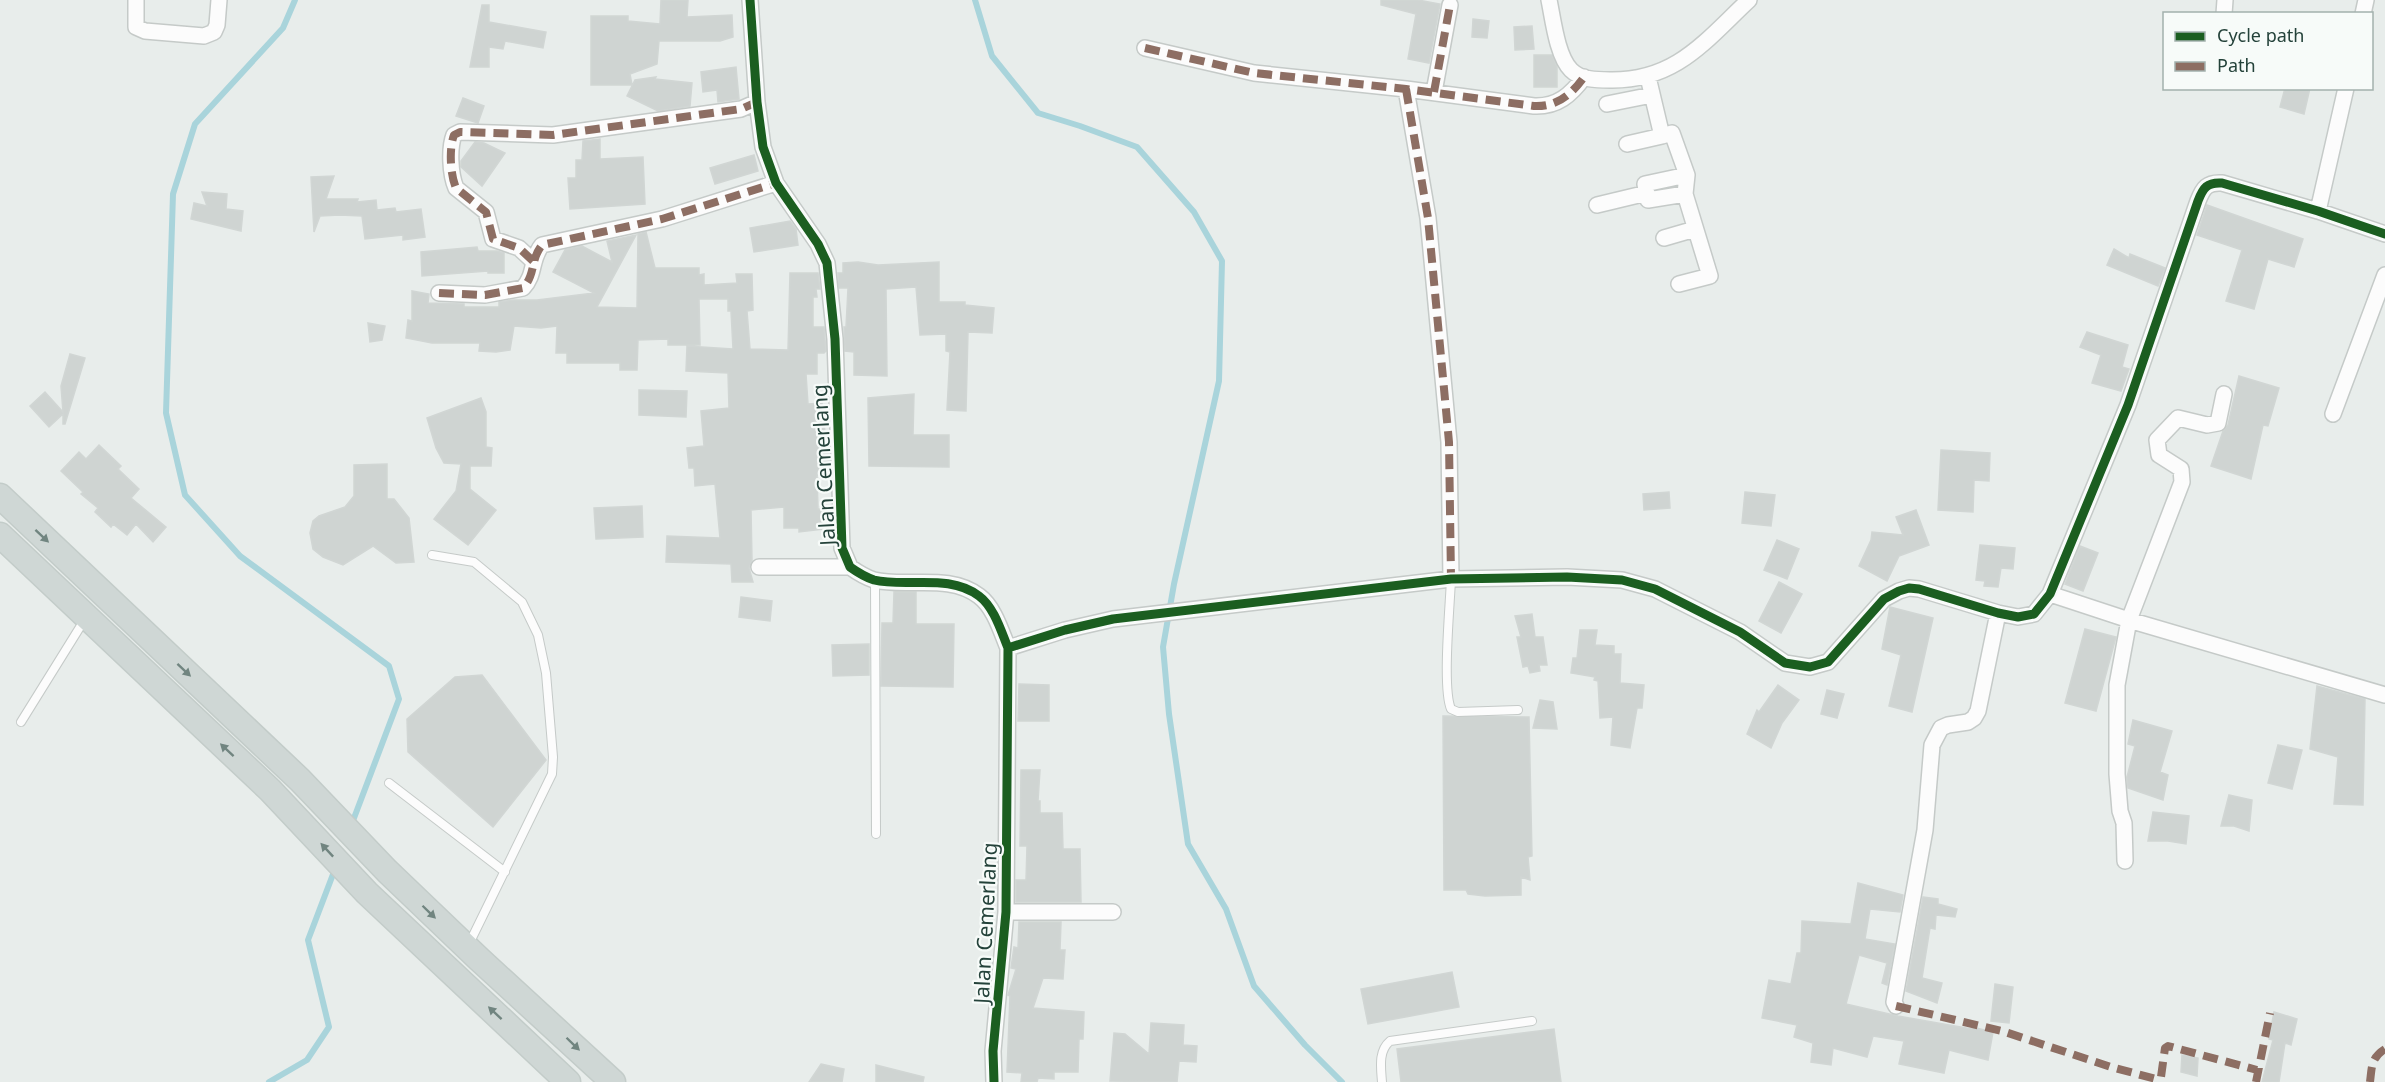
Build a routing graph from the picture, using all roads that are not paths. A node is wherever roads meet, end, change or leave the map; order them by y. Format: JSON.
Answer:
{"nodes":[{"id":1,"x":136,"y":0,"type":"edge"},
{"id":2,"x":219,"y":0,"type":"edge"},
{"id":3,"x":750,"y":0,"type":"edge"},
{"id":4,"x":1549,"y":0,"type":"edge"},
{"id":5,"x":1749,"y":0,"type":"edge"},
{"id":6,"x":1450,"y":5,"type":"dead end"},
{"id":7,"x":1145,"y":48,"type":"dead end"},
{"id":8,"x":1584,"y":77,"type":"junction"},
{"id":9,"x":1648,"y":77,"type":"junction"},
{"id":10,"x":1406,"y":89,"type":"junction"},
{"id":11,"x":2346,"y":90,"type":"edge"},
{"id":12,"x":1434,"y":93,"type":"junction"},
{"id":13,"x":1652,"y":95,"type":"junction"},
{"id":14,"x":757,"y":102,"type":"junction"},
{"id":15,"x":1607,"y":104,"type":"dead end"},
{"id":16,"x":1662,"y":136,"type":"junction"},
{"id":17,"x":1627,"y":144,"type":"dead end"},
{"id":18,"x":1687,"y":175,"type":"junction"},
{"id":19,"x":776,"y":183,"type":"junction"},
{"id":20,"x":1647,"y":193,"type":"junction"},
{"id":21,"x":1685,"y":194,"type":"junction"},
{"id":22,"x":1598,"y":204,"type":"dead end"},
{"id":23,"x":2318,"y":211,"type":"junction"},
{"id":24,"x":1695,"y":229,"type":"junction"},
{"id":25,"x":2385,"y":234,"type":"edge"},
{"id":26,"x":1664,"y":238,"type":"dead end"},
{"id":27,"x":533,"y":261,"type":"junction"},
{"id":28,"x":2385,"y":275,"type":"edge"},
{"id":29,"x":1679,"y":284,"type":"dead end"},
{"id":30,"x":439,"y":293,"type":"dead end"},
{"id":31,"x":2224,"y":394,"type":"dead end"},
{"id":32,"x":2333,"y":414,"type":"dead end"},
{"id":33,"x":0,"y":496,"type":"edge"},
{"id":34,"x":0,"y":535,"type":"edge"},
{"id":35,"x":432,"y":555,"type":"dead end"},
{"id":36,"x":759,"y":567,"type":"dead end"},
{"id":37,"x":850,"y":567,"type":"junction"},
{"id":38,"x":1451,"y":579,"type":"junction"},
{"id":39,"x":875,"y":580,"type":"junction"},
{"id":40,"x":2050,"y":594,"type":"junction"},
{"id":41,"x":1998,"y":613,"type":"junction"},
{"id":42,"x":87,"y":617,"type":"junction"},
{"id":43,"x":2129,"y":620,"type":"junction"},
{"id":44,"x":1008,"y":648,"type":"junction"},
{"id":45,"x":2385,"y":695,"type":"edge"},
{"id":46,"x":1518,"y":710,"type":"dead end"},
{"id":47,"x":21,"y":722,"type":"dead end"},
{"id":48,"x":389,"y":783,"type":"dead end"},
{"id":49,"x":876,"y":834,"type":"dead end"},
{"id":50,"x":2125,"y":861,"type":"dead end"},
{"id":51,"x":505,"y":872,"type":"junction"},
{"id":52,"x":1006,"y":912,"type":"junction"},
{"id":53,"x":1113,"y":912,"type":"dead end"},
{"id":54,"x":467,"y":948,"type":"junction"},
{"id":55,"x":1896,"y":1006,"type":"dead end"},
{"id":56,"x":1532,"y":1021,"type":"dead end"},
{"id":57,"x":568,"y":1082,"type":"edge"},
{"id":58,"x":613,"y":1082,"type":"edge"},
{"id":59,"x":994,"y":1082,"type":"edge"},
{"id":60,"x":1382,"y":1082,"type":"edge"}],
"edges":[{"from":1,"to":2,"type":"street"},
{"from":3,"to":14,"type":"street","name":"Jalan Cemerlang"},
{"from":4,"to":8,"type":"street"},
{"from":5,"to":9,"type":"street"},
{"from":6,"to":12,"type":"street"},
{"from":7,"to":10,"type":"street"},
{"from":8,"to":9,"type":"street"},
{"from":8,"to":12,"type":"street"},
{"from":9,"to":13,"type":"street"},
{"from":10,"to":12,"type":"street"},
{"from":10,"to":38,"type":"street"},
{"from":11,"to":23,"type":"street"},
{"from":13,"to":15,"type":"street"},
{"from":13,"to":16,"type":"street"},
{"from":14,"to":19,"type":"street","name":"Jalan Cemerlang"},
{"from":14,"to":27,"type":"street"},
{"from":16,"to":17,"type":"street"},
{"from":16,"to":18,"type":"street"},
{"from":18,"to":20,"type":"street"},
{"from":18,"to":21,"type":"street"},
{"from":19,"to":27,"type":"street"},
{"from":19,"to":37,"type":"street","name":"Jalan Cemerlang"},
{"from":20,"to":21,"type":"street"},
{"from":20,"to":22,"type":"street"},
{"from":21,"to":24,"type":"street"},
{"from":23,"to":25,"type":"street"},
{"from":23,"to":40,"type":"street"},
{"from":24,"to":26,"type":"street"},
{"from":24,"to":29,"type":"street"},
{"from":27,"to":30,"type":"street"},
{"from":28,"to":32,"type":"street"},
{"from":31,"to":43,"type":"street"},
{"from":33,"to":54,"type":"main road","one_way":true},
{"from":34,"to":42,"type":"main road"},
{"from":35,"to":51,"type":"lane"},
{"from":36,"to":37,"type":"street"},
{"from":37,"to":39,"type":"street","name":"Jalan Cemerlang"},
{"from":38,"to":41,"type":"street"},
{"from":38,"to":44,"type":"street"},
{"from":38,"to":46,"type":"lane"},
{"from":39,"to":44,"type":"street","name":"Jalan Cemerlang"},
{"from":39,"to":49,"type":"lane"},
{"from":40,"to":41,"type":"street"},
{"from":40,"to":43,"type":"street"},
{"from":41,"to":55,"type":"street"},
{"from":42,"to":47,"type":"lane"},
{"from":57,"to":42,"type":"main road","one_way":true},
{"from":43,"to":45,"type":"street"},
{"from":43,"to":50,"type":"street"},
{"from":44,"to":52,"type":"street","name":"Jalan Cemerlang"},
{"from":48,"to":51,"type":"lane"},
{"from":51,"to":54,"type":"lane"},
{"from":52,"to":53,"type":"street"},
{"from":52,"to":59,"type":"street","name":"Jalan Cemerlang"},
{"from":54,"to":58,"type":"main road","one_way":true},
{"from":56,"to":60,"type":"lane"}]}
